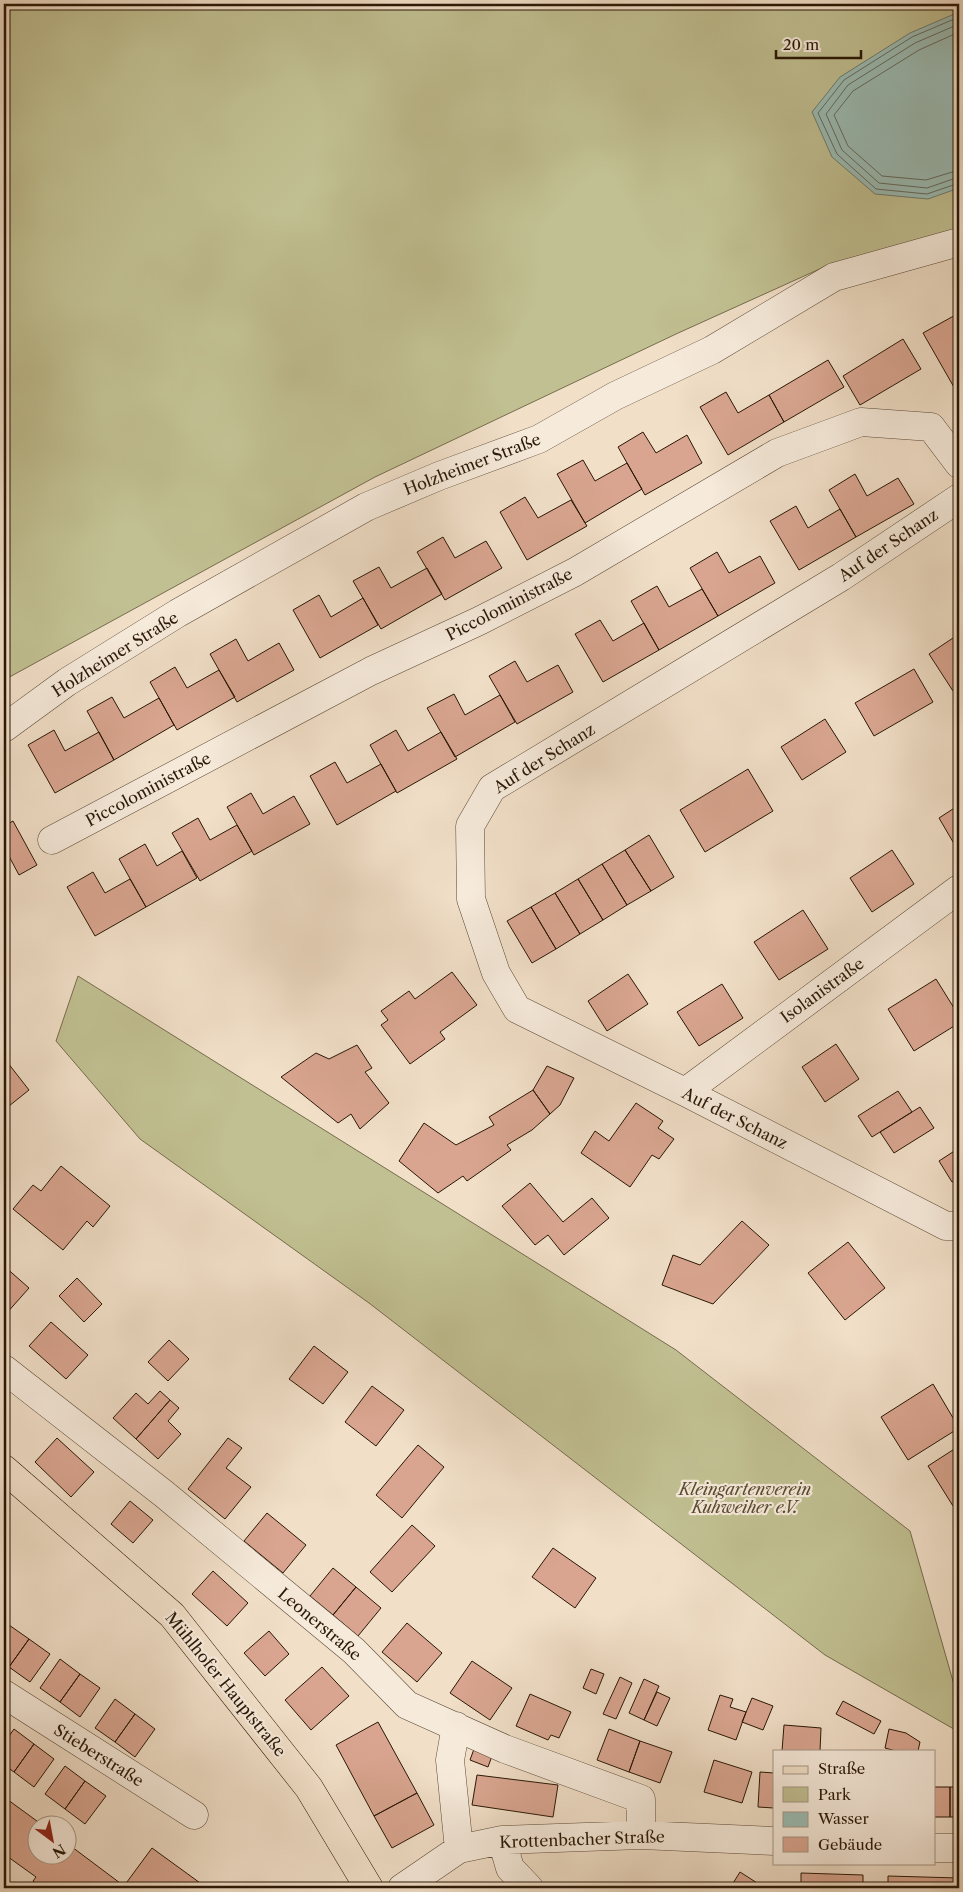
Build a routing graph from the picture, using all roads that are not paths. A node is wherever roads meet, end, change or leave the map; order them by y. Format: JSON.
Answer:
{"nodes":[{"id":1,"x":959,"y":242,"type":"edge"},
{"id":2,"x":959,"y":464,"type":"edge"},
{"id":3,"x":959,"y":498,"type":"edge"},
{"id":4,"x":4,"y":728,"type":"edge"},
{"id":5,"x":52,"y":840,"type":"dead end"},
{"id":6,"x":959,"y":889,"type":"edge"},
{"id":7,"x":685,"y":1092,"type":"junction"},
{"id":8,"x":959,"y":1226,"type":"edge"},
{"id":9,"x":4,"y":1369,"type":"edge"},
{"id":10,"x":4,"y":1469,"type":"edge"},
{"id":11,"x":4,"y":1694,"type":"edge"},
{"id":12,"x":456,"y":1726,"type":"junction"},
{"id":13,"x":194,"y":1815,"type":"dead end"},
{"id":14,"x":641,"y":1834,"type":"junction"},
{"id":15,"x":502,"y":1840,"type":"junction"},
{"id":16,"x":773,"y":1841,"type":"edge"},
{"id":17,"x":936,"y":1848,"type":"edge"},
{"id":18,"x":959,"y":1848,"type":"edge"},
{"id":19,"x":459,"y":1849,"type":"junction"},
{"id":20,"x":369,"y":1888,"type":"edge"},
{"id":21,"x":402,"y":1888,"type":"edge"},
{"id":22,"x":529,"y":1888,"type":"edge"}],
"edges":[{"from":1,"to":4,"type":"street","name":"Holzheimer Straße"},
{"from":2,"to":5,"type":"street","name":"Piccoloministraße"},
{"from":3,"to":7,"type":"street","name":"Auf der Schanz"},
{"from":6,"to":7,"type":"street","name":"Isolanistraße"},
{"from":7,"to":8,"type":"street","name":"Auf der Schanz"},
{"from":9,"to":12,"type":"street","name":"Leonerstraße"},
{"from":10,"to":20,"type":"main road","name":"Mühlhofer Hauptstraße"},
{"from":11,"to":13,"type":"street","name":"Stieberstraße"},
{"from":12,"to":14,"type":"street","name":"Leonerstraße"},
{"from":12,"to":19,"type":"street"},
{"from":14,"to":15,"type":"street","name":"Krottenbacher Straße"},
{"from":14,"to":16,"type":"street","name":"Krottenbacher Straße"},
{"from":15,"to":19,"type":"street","name":"Krottenbacher Straße"},
{"from":15,"to":22,"type":"street"},
{"from":17,"to":18,"type":"street"},
{"from":19,"to":21,"type":"street","name":"Krottenbacher Straße"}]}
